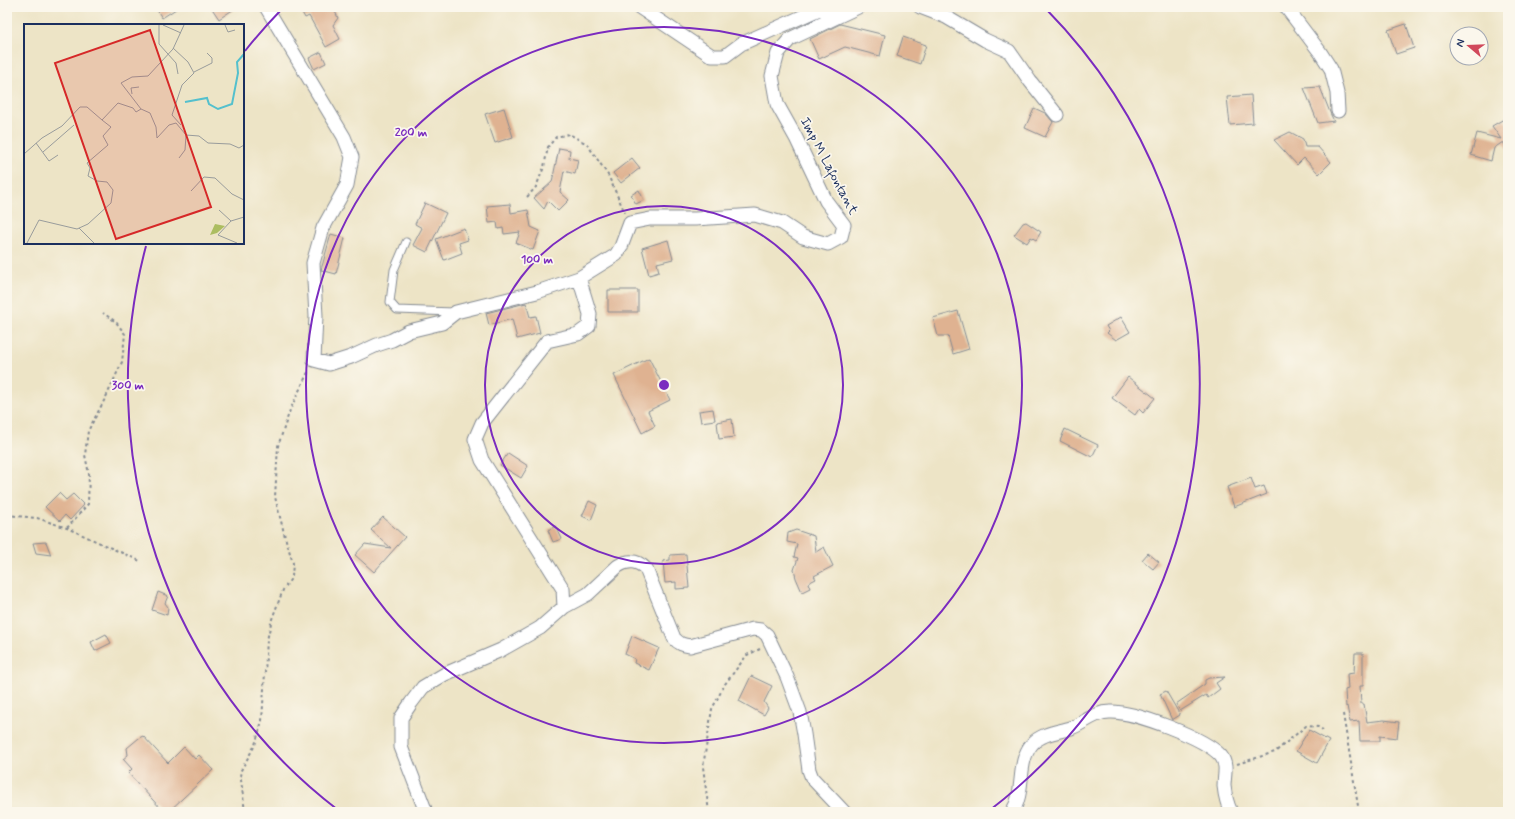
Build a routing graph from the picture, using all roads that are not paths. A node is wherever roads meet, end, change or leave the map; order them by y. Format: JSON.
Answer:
{"nodes":[{"id":1,"x":266,"y":7,"type":"edge"},
{"id":2,"x":639,"y":7,"type":"edge"},
{"id":3,"x":838,"y":7,"type":"edge"},
{"id":4,"x":858,"y":7,"type":"edge"},
{"id":5,"x":920,"y":7,"type":"edge"},
{"id":6,"x":1286,"y":7,"type":"edge"},
{"id":7,"x":1338,"y":111,"type":"dead end"},
{"id":8,"x":1057,"y":115,"type":"dead end"},
{"id":9,"x":406,"y":242,"type":"dead end"},
{"id":10,"x":579,"y":278,"type":"junction"},
{"id":11,"x":456,"y":312,"type":"junction"},
{"id":12,"x":564,"y":607,"type":"junction"},
{"id":13,"x":426,"y":812,"type":"edge"},
{"id":14,"x":844,"y":812,"type":"edge"},
{"id":15,"x":1012,"y":812,"type":"edge"},
{"id":16,"x":1231,"y":812,"type":"edge"}],
"edges":[{"from":1,"to":11,"type":"street"},
{"from":2,"to":3,"type":"street"},
{"from":4,"to":10,"type":"street","name":"Imp M Lafontant"},
{"from":5,"to":8,"type":"street"},
{"from":6,"to":7,"type":"street"},
{"from":9,"to":11,"type":"lane"},
{"from":10,"to":11,"type":"street"},
{"from":10,"to":12,"type":"street"},
{"from":12,"to":13,"type":"street"},
{"from":12,"to":14,"type":"street"},
{"from":15,"to":16,"type":"street"}]}
